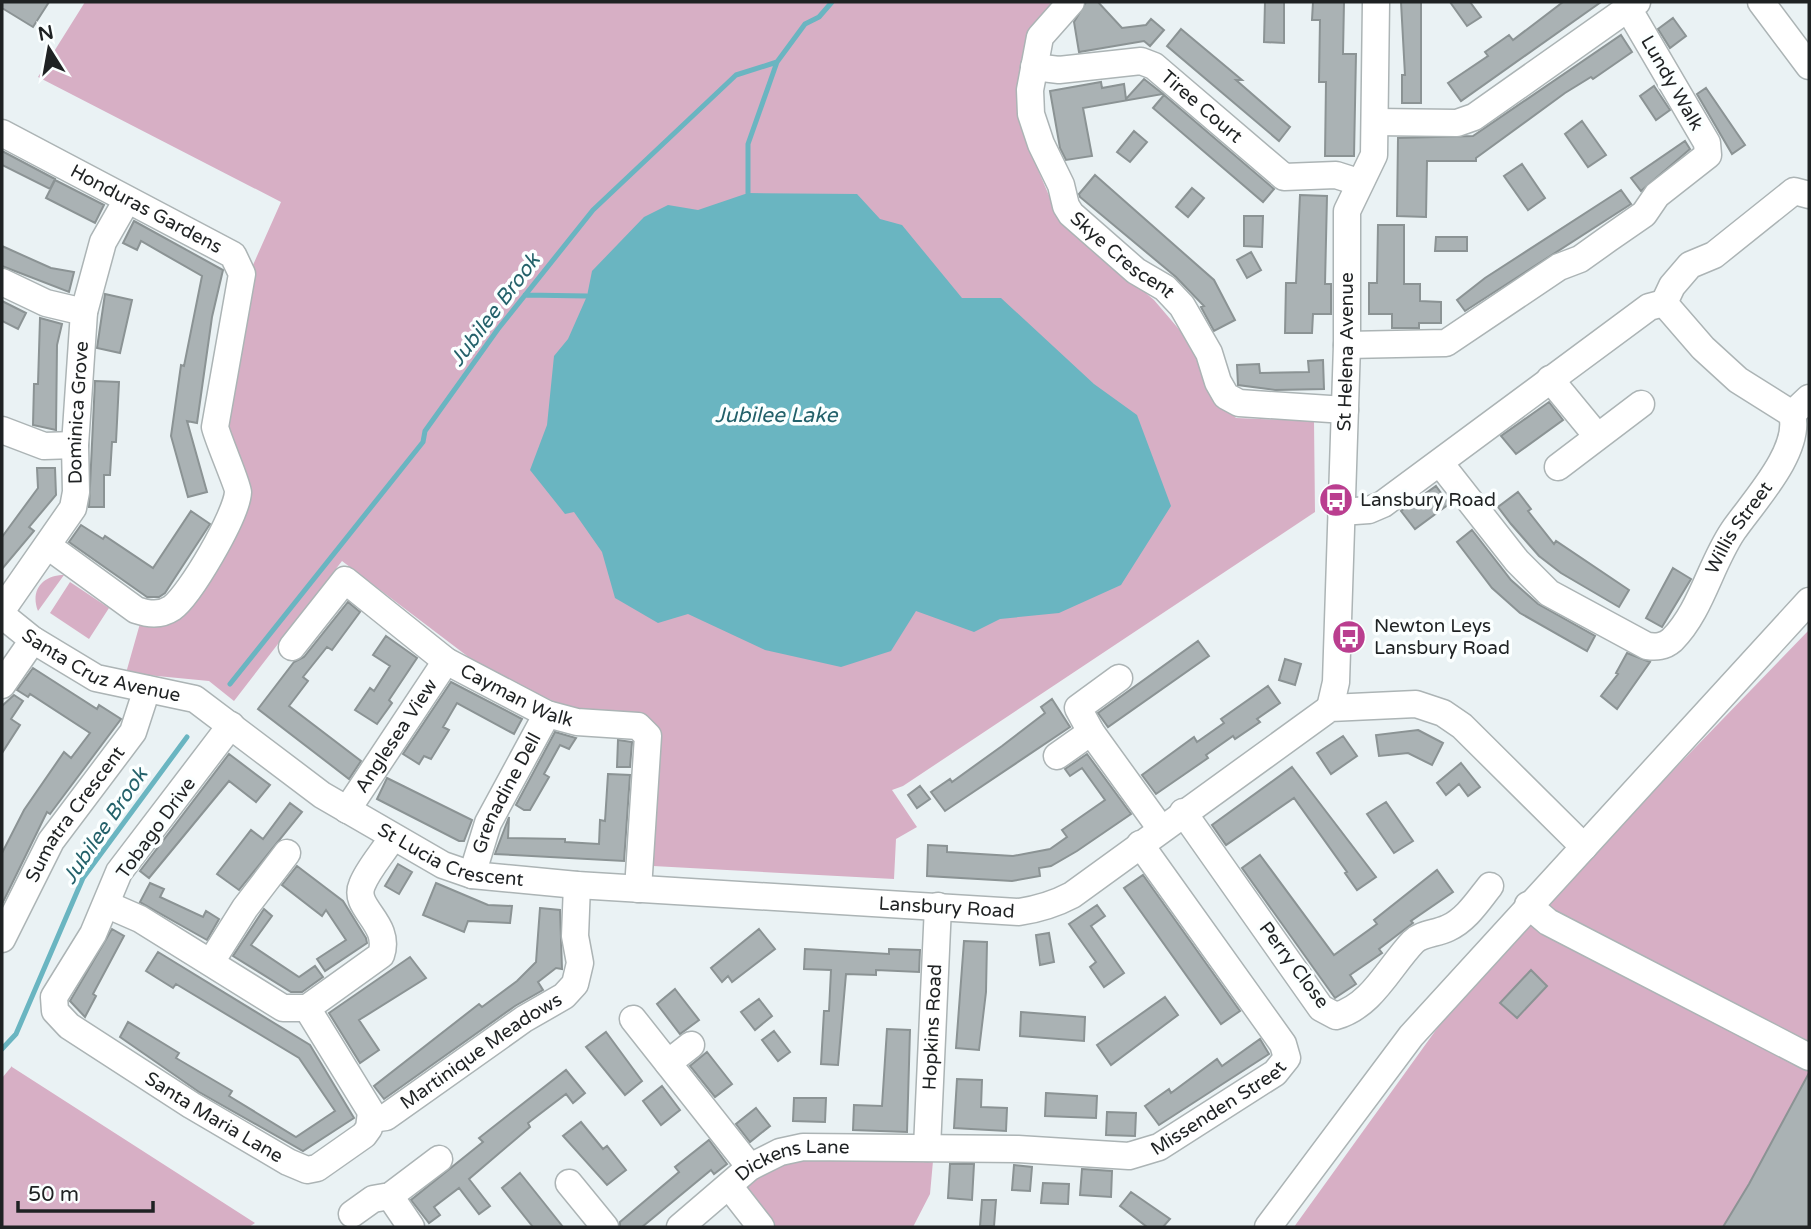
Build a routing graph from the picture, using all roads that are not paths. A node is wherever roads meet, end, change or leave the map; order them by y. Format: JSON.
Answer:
{"nodes":[{"id":1,"x":1071,"y":2,"type":"edge"},
{"id":2,"x":1376,"y":2,"type":"edge"},
{"id":3,"x":1761,"y":2,"type":"edge"},
{"id":4,"x":1633,"y":5,"type":"edge"},
{"id":5,"x":1809,"y":66,"type":"edge"},
{"id":6,"x":1034,"y":67,"type":"junction"},
{"id":7,"x":1376,"y":122,"type":"junction"},
{"id":8,"x":2,"y":133,"type":"edge"},
{"id":9,"x":1358,"y":183,"type":"junction"},
{"id":10,"x":1809,"y":195,"type":"edge"},
{"id":11,"x":127,"y":200,"type":"junction"},
{"id":12,"x":2,"y":282,"type":"edge"},
{"id":13,"x":1664,"y":303,"type":"junction"},
{"id":14,"x":84,"y":312,"type":"junction"},
{"id":15,"x":1348,"y":345,"type":"junction"},
{"id":16,"x":1550,"y":379,"type":"junction"},
{"id":17,"x":1641,"y":404,"type":"dead end"},
{"id":18,"x":1800,"y":406,"type":"edge"},
{"id":19,"x":1345,"y":410,"type":"junction"},
{"id":20,"x":2,"y":430,"type":"edge"},
{"id":21,"x":1597,"y":436,"type":"junction"},
{"id":22,"x":75,"y":445,"type":"junction"},
{"id":23,"x":1440,"y":463,"type":"junction"},
{"id":24,"x":1558,"y":467,"type":"dead end"},
{"id":25,"x":1341,"y":512,"type":"junction"},
{"id":26,"x":48,"y":546,"type":"junction"},
{"id":27,"x":1809,"y":601,"type":"edge"},
{"id":28,"x":2,"y":613,"type":"edge"},
{"id":29,"x":33,"y":640,"type":"junction"},
{"id":30,"x":292,"y":647,"type":"dead end"},
{"id":31,"x":446,"y":661,"type":"junction"},
{"id":32,"x":1119,"y":678,"type":"dead end"},
{"id":33,"x":2,"y":685,"type":"edge"},
{"id":34,"x":147,"y":689,"type":"junction"},
{"id":35,"x":207,"y":706,"type":"joint"},
{"id":36,"x":1330,"y":708,"type":"junction"},
{"id":37,"x":547,"y":714,"type":"junction"},
{"id":38,"x":231,"y":725,"type":"junction"},
{"id":39,"x":1091,"y":732,"type":"junction"},
{"id":40,"x":1058,"y":756,"type":"dead end"},
{"id":41,"x":347,"y":810,"type":"junction"},
{"id":42,"x":1182,"y":812,"type":"junction"},
{"id":43,"x":1151,"y":836,"type":"junction"},
{"id":44,"x":392,"y":838,"type":"junction"},
{"id":45,"x":1584,"y":847,"type":"junction"},
{"id":46,"x":287,"y":853,"type":"dead end"},
{"id":47,"x":472,"y":875,"type":"junction"},
{"id":48,"x":577,"y":885,"type":"junction"},
{"id":49,"x":1490,"y":886,"type":"dead end"},
{"id":50,"x":638,"y":889,"type":"junction"},
{"id":51,"x":736,"y":895,"type":"joint"},
{"id":52,"x":108,"y":905,"type":"junction"},
{"id":53,"x":1528,"y":905,"type":"junction"},
{"id":54,"x":938,"y":906,"type":"junction"},
{"id":55,"x":2,"y":939,"type":"edge"},
{"id":56,"x":211,"y":962,"type":"junction"},
{"id":57,"x":307,"y":1008,"type":"junction"},
{"id":58,"x":55,"y":1011,"type":"joint"},
{"id":59,"x":633,"y":1019,"type":"dead end"},
{"id":60,"x":691,"y":1045,"type":"dead end"},
{"id":61,"x":1809,"y":1057,"type":"edge"},
{"id":62,"x":668,"y":1063,"type":"junction"},
{"id":63,"x":371,"y":1119,"type":"junction"},
{"id":64,"x":927,"y":1148,"type":"junction"},
{"id":65,"x":439,"y":1158,"type":"dead end"},
{"id":66,"x":750,"y":1167,"type":"junction"},
{"id":67,"x":569,"y":1183,"type":"dead end"},
{"id":68,"x":729,"y":1186,"type":"junction"},
{"id":69,"x":390,"y":1196,"type":"junction"},
{"id":70,"x":352,"y":1214,"type":"dead end"},
{"id":71,"x":411,"y":1227,"type":"edge"},
{"id":72,"x":605,"y":1227,"type":"edge"},
{"id":73,"x":680,"y":1227,"type":"edge"},
{"id":74,"x":761,"y":1227,"type":"edge"},
{"id":75,"x":1268,"y":1227,"type":"edge"}],
"edges":[{"from":1,"to":6,"type":"street","name":"Skye Crescent"},
{"from":2,"to":7,"type":"street","name":"St Helena Avenue"},
{"from":3,"to":5,"type":"street"},
{"from":4,"to":7,"type":"street","name":"Lundy Walk"},
{"from":4,"to":15,"type":"street","name":"Lundy Walk"},
{"from":6,"to":9,"type":"street","name":"Tiree Court"},
{"from":6,"to":19,"type":"street","name":"Skye Crescent"},
{"from":7,"to":9,"type":"street","name":"St Helena Avenue"},
{"from":8,"to":11,"type":"street","name":"Honduras Gardens"},
{"from":9,"to":15,"type":"street","name":"St Helena Avenue"},
{"from":10,"to":13,"type":"street"},
{"from":11,"to":14,"type":"street","name":"Dominica Grove"},
{"from":11,"to":26,"type":"street","name":"Honduras Gardens"},
{"from":12,"to":14,"type":"street"},
{"from":13,"to":16,"type":"street"},
{"from":13,"to":18,"type":"street","name":"Willis Street"},
{"from":14,"to":22,"type":"street","name":"Dominica Grove"},
{"from":15,"to":19,"type":"street","name":"St Helena Avenue"},
{"from":16,"to":21,"type":"street"},
{"from":16,"to":23,"type":"street"},
{"from":17,"to":21,"type":"street"},
{"from":18,"to":23,"type":"street","name":"Willis Street"},
{"from":19,"to":25,"type":"street","name":"St Helena Avenue"},
{"from":20,"to":22,"type":"street"},
{"from":21,"to":24,"type":"street"},
{"from":22,"to":26,"type":"street","name":"Dominica Grove"},
{"from":23,"to":25,"type":"street"},
{"from":25,"to":36,"type":"street","name":"St Helena Avenue"},
{"from":26,"to":28,"type":"street","name":"Dominica Grove"},
{"from":27,"to":45,"type":"street"},
{"from":28,"to":29,"type":"street","name":"Santa Cruz Avenue"},
{"from":29,"to":33,"type":"street"},
{"from":29,"to":34,"type":"street","name":"Santa Cruz Avenue"},
{"from":30,"to":31,"type":"street","name":"Cayman Walk"},
{"from":31,"to":37,"type":"street","name":"Cayman Walk"},
{"from":31,"to":41,"type":"street","name":"Anglesea View"},
{"from":32,"to":39,"type":"street"},
{"from":34,"to":35,"type":"street","name":"Santa Cruz Avenue"},
{"from":34,"to":55,"type":"street","name":"Sumatra Crescent"},
{"from":35,"to":38,"type":"street","name":"St Lucia Crescent"},
{"from":36,"to":42,"type":"street","name":"Lansbury Road"},
{"from":36,"to":45,"type":"street"},
{"from":37,"to":47,"type":"street","name":"Grenadine Dell"},
{"from":37,"to":50,"type":"street","name":"Cayman Walk"},
{"from":38,"to":41,"type":"street","name":"St Lucia Crescent"},
{"from":38,"to":52,"type":"street","name":"Tobago Drive"},
{"from":39,"to":40,"type":"street"},
{"from":39,"to":43,"type":"street"},
{"from":41,"to":44,"type":"street","name":"St Lucia Crescent"},
{"from":42,"to":43,"type":"street","name":"Lansbury Road"},
{"from":42,"to":49,"type":"street","name":"Perry Close"},
{"from":43,"to":54,"type":"street","name":"Lansbury Road"},
{"from":43,"to":64,"type":"street","name":"Missenden Street"},
{"from":44,"to":47,"type":"street","name":"St Lucia Crescent"},
{"from":44,"to":57,"type":"street"},
{"from":45,"to":53,"type":"street"},
{"from":46,"to":56,"type":"street"},
{"from":47,"to":48,"type":"street","name":"St Lucia Crescent"},
{"from":48,"to":50,"type":"street","name":"St Lucia Crescent"},
{"from":48,"to":63,"type":"street","name":"Martinique Meadows"},
{"from":50,"to":51,"type":"street","name":"St Lucia Crescent"},
{"from":51,"to":54,"type":"street","name":"Lansbury Road"},
{"from":52,"to":56,"type":"street"},
{"from":52,"to":58,"type":"street","name":"Tobago Drive"},
{"from":53,"to":61,"type":"street"},
{"from":53,"to":75,"type":"street"},
{"from":54,"to":64,"type":"street","name":"Hopkins Road"},
{"from":56,"to":57,"type":"street"},
{"from":57,"to":63,"type":"street"},
{"from":58,"to":63,"type":"street","name":"Santa Maria Lane"},
{"from":59,"to":62,"type":"street"},
{"from":60,"to":62,"type":"street"},
{"from":62,"to":66,"type":"street"},
{"from":64,"to":66,"type":"street","name":"Dickens Lane"},
{"from":65,"to":69,"type":"street"},
{"from":66,"to":68,"type":"street","name":"Dickens Lane"},
{"from":67,"to":72,"type":"street"},
{"from":68,"to":73,"type":"street","name":"Dickens Lane"},
{"from":68,"to":74,"type":"street"},
{"from":69,"to":70,"type":"street"},
{"from":69,"to":71,"type":"street"}]}
